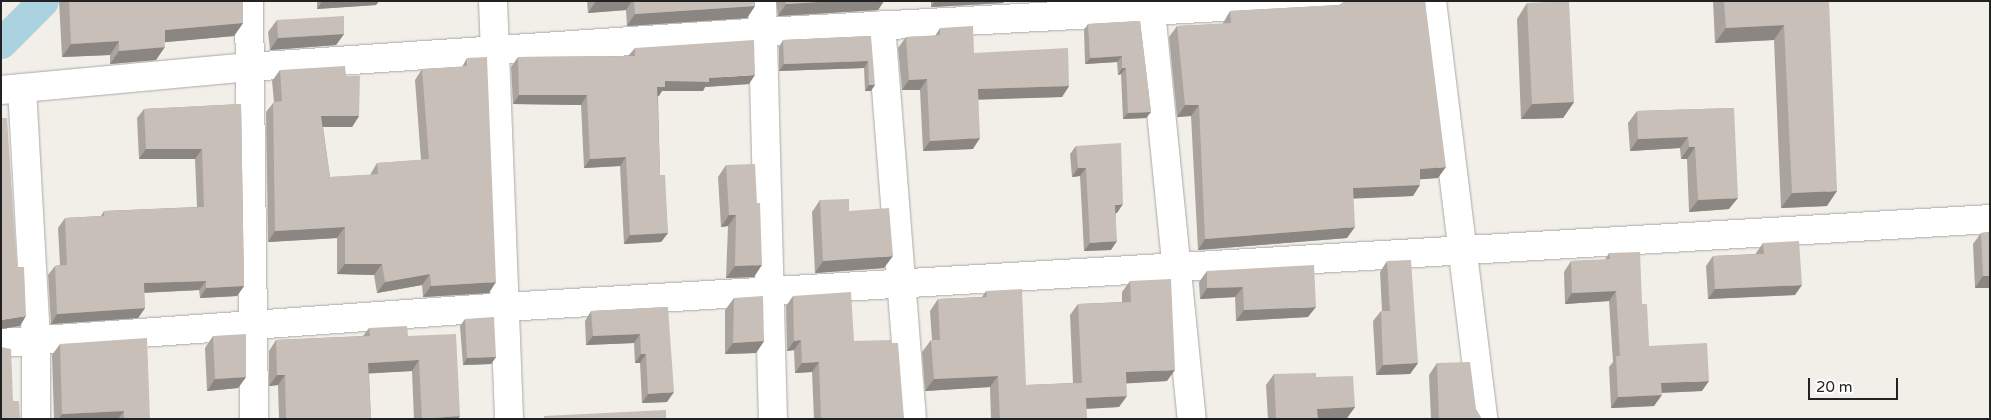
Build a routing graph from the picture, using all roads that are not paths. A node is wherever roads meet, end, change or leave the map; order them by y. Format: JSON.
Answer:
{"nodes":[{"id":1,"x":249,"y":1,"type":"edge"},
{"id":2,"x":493,"y":1,"type":"edge"},
{"id":3,"x":762,"y":1,"type":"edge"},
{"id":4,"x":1330,"y":1,"type":"edge"},
{"id":5,"x":1432,"y":1,"type":"edge"},
{"id":6,"x":1150,"y":6,"type":"edge"},
{"id":7,"x":881,"y":25,"type":"junction"},
{"id":8,"x":764,"y":32,"type":"junction"},
{"id":9,"x":494,"y":50,"type":"junction"},
{"id":10,"x":250,"y":67,"type":"junction"},
{"id":11,"x":14,"y":88,"type":"edge"},
{"id":12,"x":1990,"y":218,"type":"edge"},
{"id":13,"x":1464,"y":249,"type":"junction"},
{"id":14,"x":1174,"y":267,"type":"junction"},
{"id":15,"x":901,"y":283,"type":"junction"},
{"id":16,"x":770,"y":291,"type":"junction"},
{"id":17,"x":505,"y":308,"type":"junction"},
{"id":18,"x":252,"y":327,"type":"junction"},
{"id":19,"x":36,"y":341,"type":"junction"},
{"id":20,"x":1,"y":343,"type":"edge"},
{"id":21,"x":36,"y":419,"type":"edge"},
{"id":22,"x":254,"y":419,"type":"edge"},
{"id":23,"x":509,"y":419,"type":"edge"},
{"id":24,"x":773,"y":419,"type":"edge"},
{"id":25,"x":912,"y":419,"type":"edge"},
{"id":26,"x":1192,"y":419,"type":"edge"},
{"id":27,"x":1483,"y":419,"type":"edge"}],
"edges":[{"from":1,"to":10,"type":"street"},
{"from":2,"to":9,"type":"street"},
{"from":3,"to":8,"type":"street"},
{"from":4,"to":6,"type":"street"},
{"from":5,"to":13,"type":"street"},
{"from":6,"to":7,"type":"street"},
{"from":6,"to":14,"type":"street"},
{"from":7,"to":8,"type":"street"},
{"from":7,"to":15,"type":"street"},
{"from":8,"to":9,"type":"street"},
{"from":8,"to":16,"type":"street"},
{"from":9,"to":10,"type":"street"},
{"from":9,"to":17,"type":"street"},
{"from":10,"to":11,"type":"street"},
{"from":10,"to":18,"type":"street"},
{"from":11,"to":19,"type":"street"},
{"from":12,"to":13,"type":"street"},
{"from":13,"to":14,"type":"street"},
{"from":13,"to":27,"type":"street"},
{"from":14,"to":15,"type":"street"},
{"from":14,"to":26,"type":"street"},
{"from":15,"to":16,"type":"street"},
{"from":15,"to":25,"type":"street"},
{"from":16,"to":17,"type":"street"},
{"from":16,"to":24,"type":"street"},
{"from":17,"to":18,"type":"street"},
{"from":17,"to":23,"type":"street"},
{"from":18,"to":19,"type":"street"},
{"from":18,"to":22,"type":"street"},
{"from":19,"to":20,"type":"street"},
{"from":19,"to":21,"type":"street"}]}
